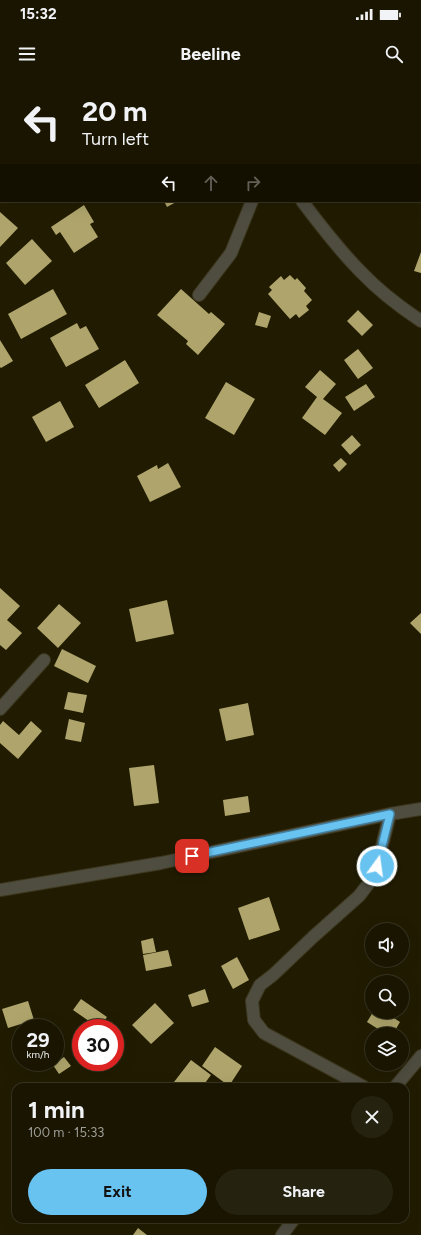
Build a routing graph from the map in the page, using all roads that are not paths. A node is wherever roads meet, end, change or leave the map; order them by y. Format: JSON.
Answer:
{"nodes":[{"id":1,"x":252,"y":202,"type":"edge"},
{"id":2,"x":303,"y":202,"type":"edge"},
{"id":3,"x":200,"y":295,"type":"dead end"},
{"id":4,"x":421,"y":322,"type":"edge"},
{"id":5,"x":44,"y":660,"type":"dead end"},
{"id":6,"x":0,"y":709,"type":"edge"},
{"id":7,"x":421,"y":809,"type":"edge"},
{"id":8,"x":390,"y":814,"type":"junction"},
{"id":9,"x":0,"y":890,"type":"edge"},
{"id":10,"x":421,"y":1056,"type":"edge"},
{"id":11,"x":357,"y":1083,"type":"edge"},
{"id":12,"x":398,"y":1083,"type":"edge"},
{"id":13,"x":291,"y":1223,"type":"edge"},
{"id":14,"x":282,"y":1235,"type":"edge"}],
"edges":[{"from":1,"to":3,"type":"street"},
{"from":2,"to":4,"type":"street"},
{"from":5,"to":6,"type":"street"},
{"from":7,"to":8,"type":"street"},
{"from":8,"to":9,"type":"street"},
{"from":8,"to":11,"type":"street"},
{"from":10,"to":12,"type":"street"},
{"from":13,"to":14,"type":"street"}]}
